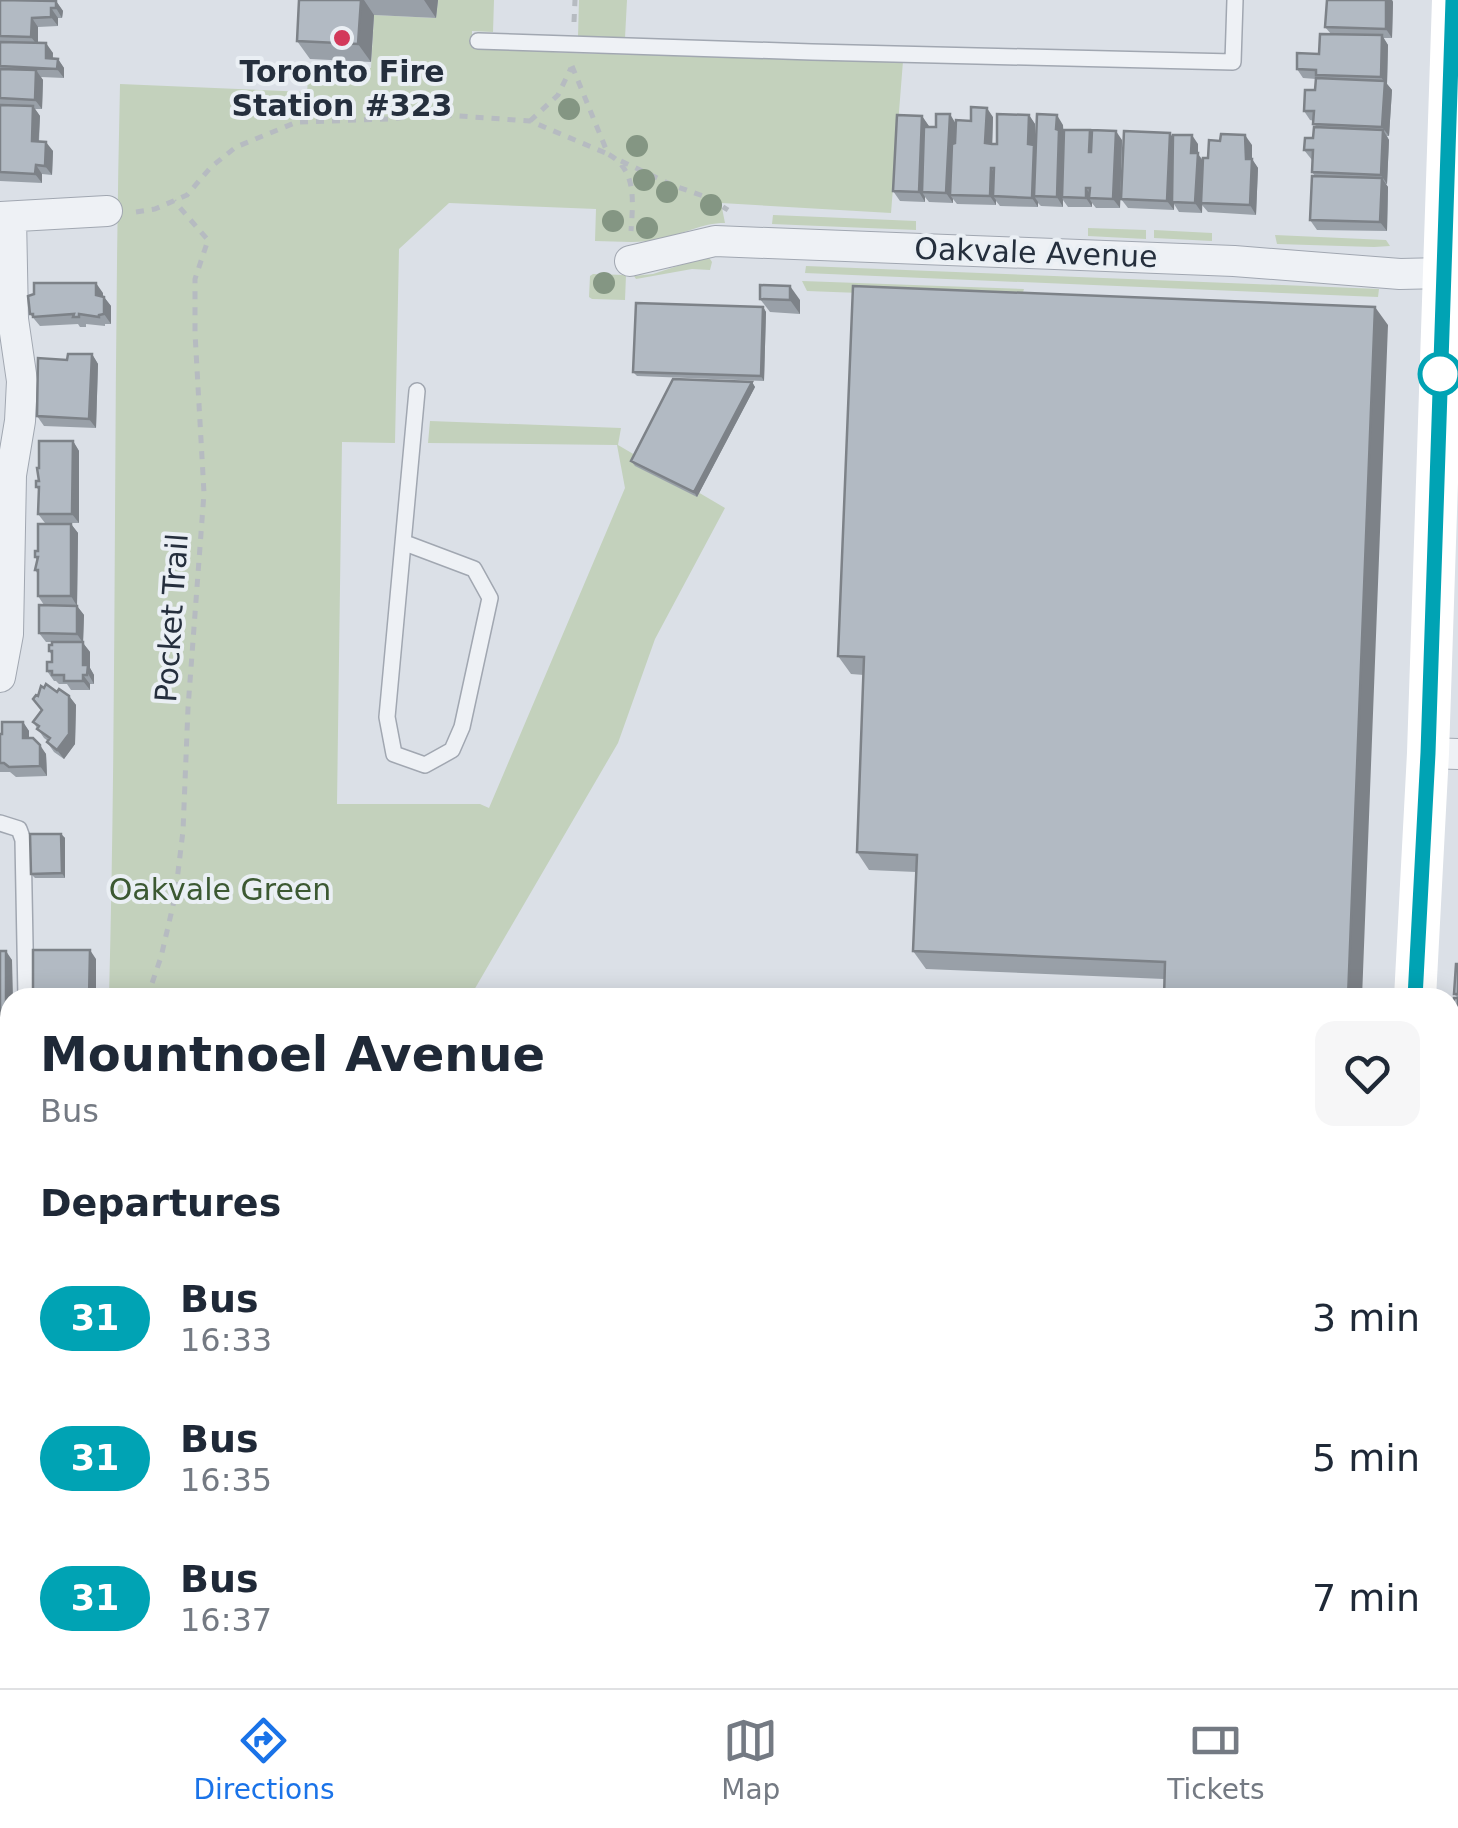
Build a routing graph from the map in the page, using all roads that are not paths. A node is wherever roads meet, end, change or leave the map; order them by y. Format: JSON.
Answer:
{"nodes":[{"id":1,"x":1235,"y":0,"type":"edge"},
{"id":2,"x":1455,"y":13,"type":"edge"},
{"id":3,"x":478,"y":41,"type":"dead end"},
{"id":4,"x":107,"y":211,"type":"road end"},
{"id":5,"x":5,"y":217,"type":"edge"},
{"id":6,"x":630,"y":249,"type":"road end"},
{"id":7,"x":1443,"y":273,"type":"junction"},
{"id":8,"x":1449,"y":390,"type":"edge"},
{"id":9,"x":417,"y":391,"type":"dead end"},
{"id":10,"x":405,"y":543,"type":"junction"},
{"id":11,"x":0,"y":677,"type":"edge"},
{"id":12,"x":1443,"y":754,"type":"edge"},
{"id":13,"x":0,"y":823,"type":"edge"},
{"id":14,"x":26,"y":988,"type":"edge"},
{"id":15,"x":1416,"y":988,"type":"edge"}],
"edges":[{"from":1,"to":3,"type":"lane"},
{"from":2,"to":7,"type":"street"},
{"from":4,"to":5,"type":"street"},
{"from":5,"to":11,"type":"street"},
{"from":6,"to":7,"type":"street","name":"Oakvale Avenue"},
{"from":7,"to":8,"type":"street"},
{"from":8,"to":12,"type":"street"},
{"from":9,"to":10,"type":"lane"},
{"from":10,"to":10,"type":"lane"},
{"from":12,"to":15,"type":"street"},
{"from":13,"to":14,"type":"lane"}]}
